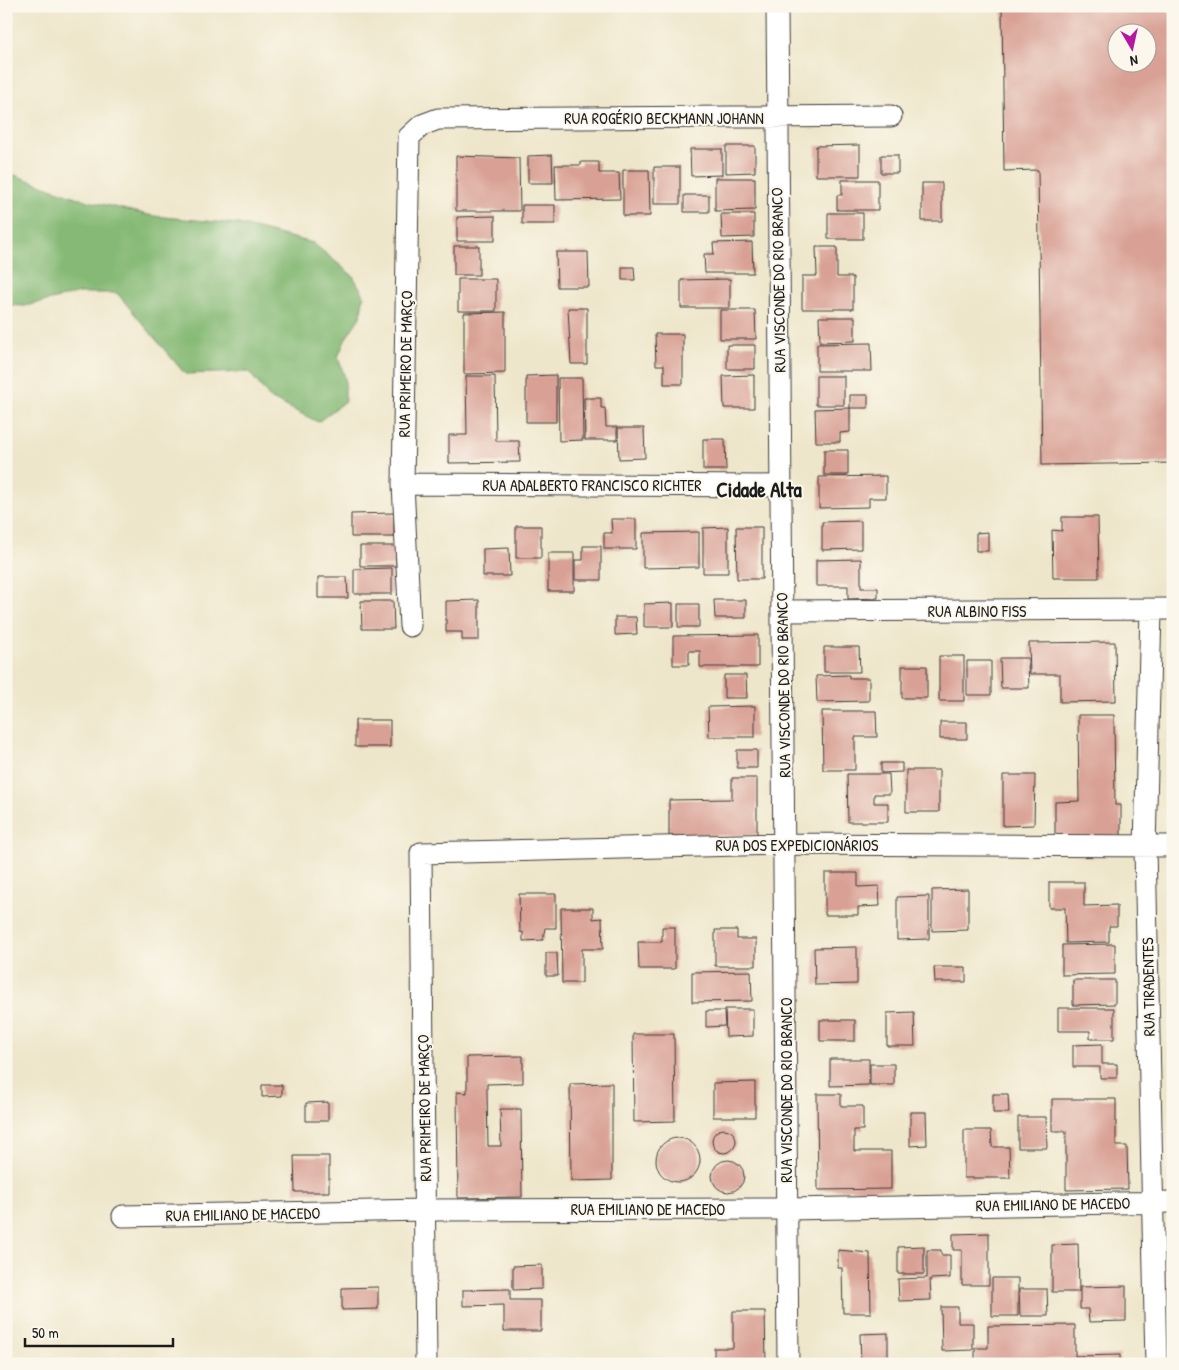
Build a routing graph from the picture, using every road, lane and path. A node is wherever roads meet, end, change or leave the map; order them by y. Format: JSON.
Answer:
{"nodes":[{"id":1,"x":777,"y":6,"type":"edge"},
{"id":2,"x":891,"y":116,"type":"dead end"},
{"id":3,"x":776,"y":118,"type":"junction"},
{"id":4,"x":438,"y":119,"type":"joint"},
{"id":5,"x":403,"y":484,"type":"junction"},
{"id":6,"x":781,"y":486,"type":"junction"},
{"id":7,"x":1173,"y":609,"type":"edge"},
{"id":8,"x":1151,"y":610,"type":"junction"},
{"id":9,"x":782,"y":611,"type":"junction"},
{"id":10,"x":410,"y":626,"type":"dead end"},
{"id":11,"x":785,"y":844,"type":"junction"},
{"id":12,"x":1173,"y":846,"type":"edge"},
{"id":13,"x":1145,"y":847,"type":"junction"},
{"id":14,"x":421,"y":853,"type":"joint"},
{"id":15,"x":1163,"y":1202,"type":"edge"},
{"id":16,"x":787,"y":1209,"type":"junction"},
{"id":17,"x":425,"y":1210,"type":"junction"},
{"id":18,"x":123,"y":1216,"type":"dead end"},
{"id":19,"x":426,"y":1364,"type":"edge"},
{"id":20,"x":788,"y":1364,"type":"edge"},
{"id":21,"x":1156,"y":1364,"type":"edge"}],
"edges":[{"from":1,"to":3,"type":"street","name":"RUA VISCONDE DO RIO BRANCO"},
{"from":2,"to":3,"type":"street","name":"RUA ROGÉRIO BECKMANN JOHANN"},
{"from":3,"to":4,"type":"street","name":"RUA ROGÉRIO BECKMANN JOHANN"},
{"from":3,"to":6,"type":"street","name":"RUA VISCONDE DO RIO BRANCO"},
{"from":4,"to":5,"type":"street","name":"RUA PRIMEIRO DE MARÇO"},
{"from":5,"to":6,"type":"street","name":"RUA ADALBERTO FRANCISCO RICHTER"},
{"from":5,"to":10,"type":"street","name":"RUA PRIMEIRO DE MARÇO"},
{"from":6,"to":9,"type":"street","name":"RUA VISCONDE DO RIO BRANCO"},
{"from":7,"to":8,"type":"street","name":"RUA ALBINO FISS"},
{"from":8,"to":9,"type":"street","name":"RUA ALBINO FISS"},
{"from":8,"to":13,"type":"street","name":"RUA TIRADENTES"},
{"from":9,"to":11,"type":"street","name":"RUA VISCONDE DO RIO BRANCO"},
{"from":11,"to":13,"type":"street","name":"RUA DOS EXPEDICIONÁRIOS"},
{"from":11,"to":14,"type":"street","name":"RUA DOS EXPEDICIONÁRIOS"},
{"from":11,"to":16,"type":"street","name":"RUA VISCONDE DO RIO BRANCO"},
{"from":12,"to":13,"type":"street","name":"RUA DOS EXPEDICIONÁRIOS"},
{"from":13,"to":15,"type":"street","name":"RUA TIRADENTES"},
{"from":14,"to":17,"type":"street","name":"RUA PRIMEIRO DE MARÇO"},
{"from":15,"to":16,"type":"street","name":"RUA EMILIANO DE MACEDO"},
{"from":15,"to":21,"type":"street","name":"RUA TIRADENTES"},
{"from":16,"to":17,"type":"street","name":"RUA EMILIANO DE MACEDO"},
{"from":16,"to":20,"type":"street","name":"RUA VISCONDE DO RIO BRANCO"},
{"from":17,"to":18,"type":"street","name":"RUA EMILIANO DE MACEDO"},
{"from":17,"to":19,"type":"street","name":"RUA PRIMEIRO DE MARÇO"}]}
